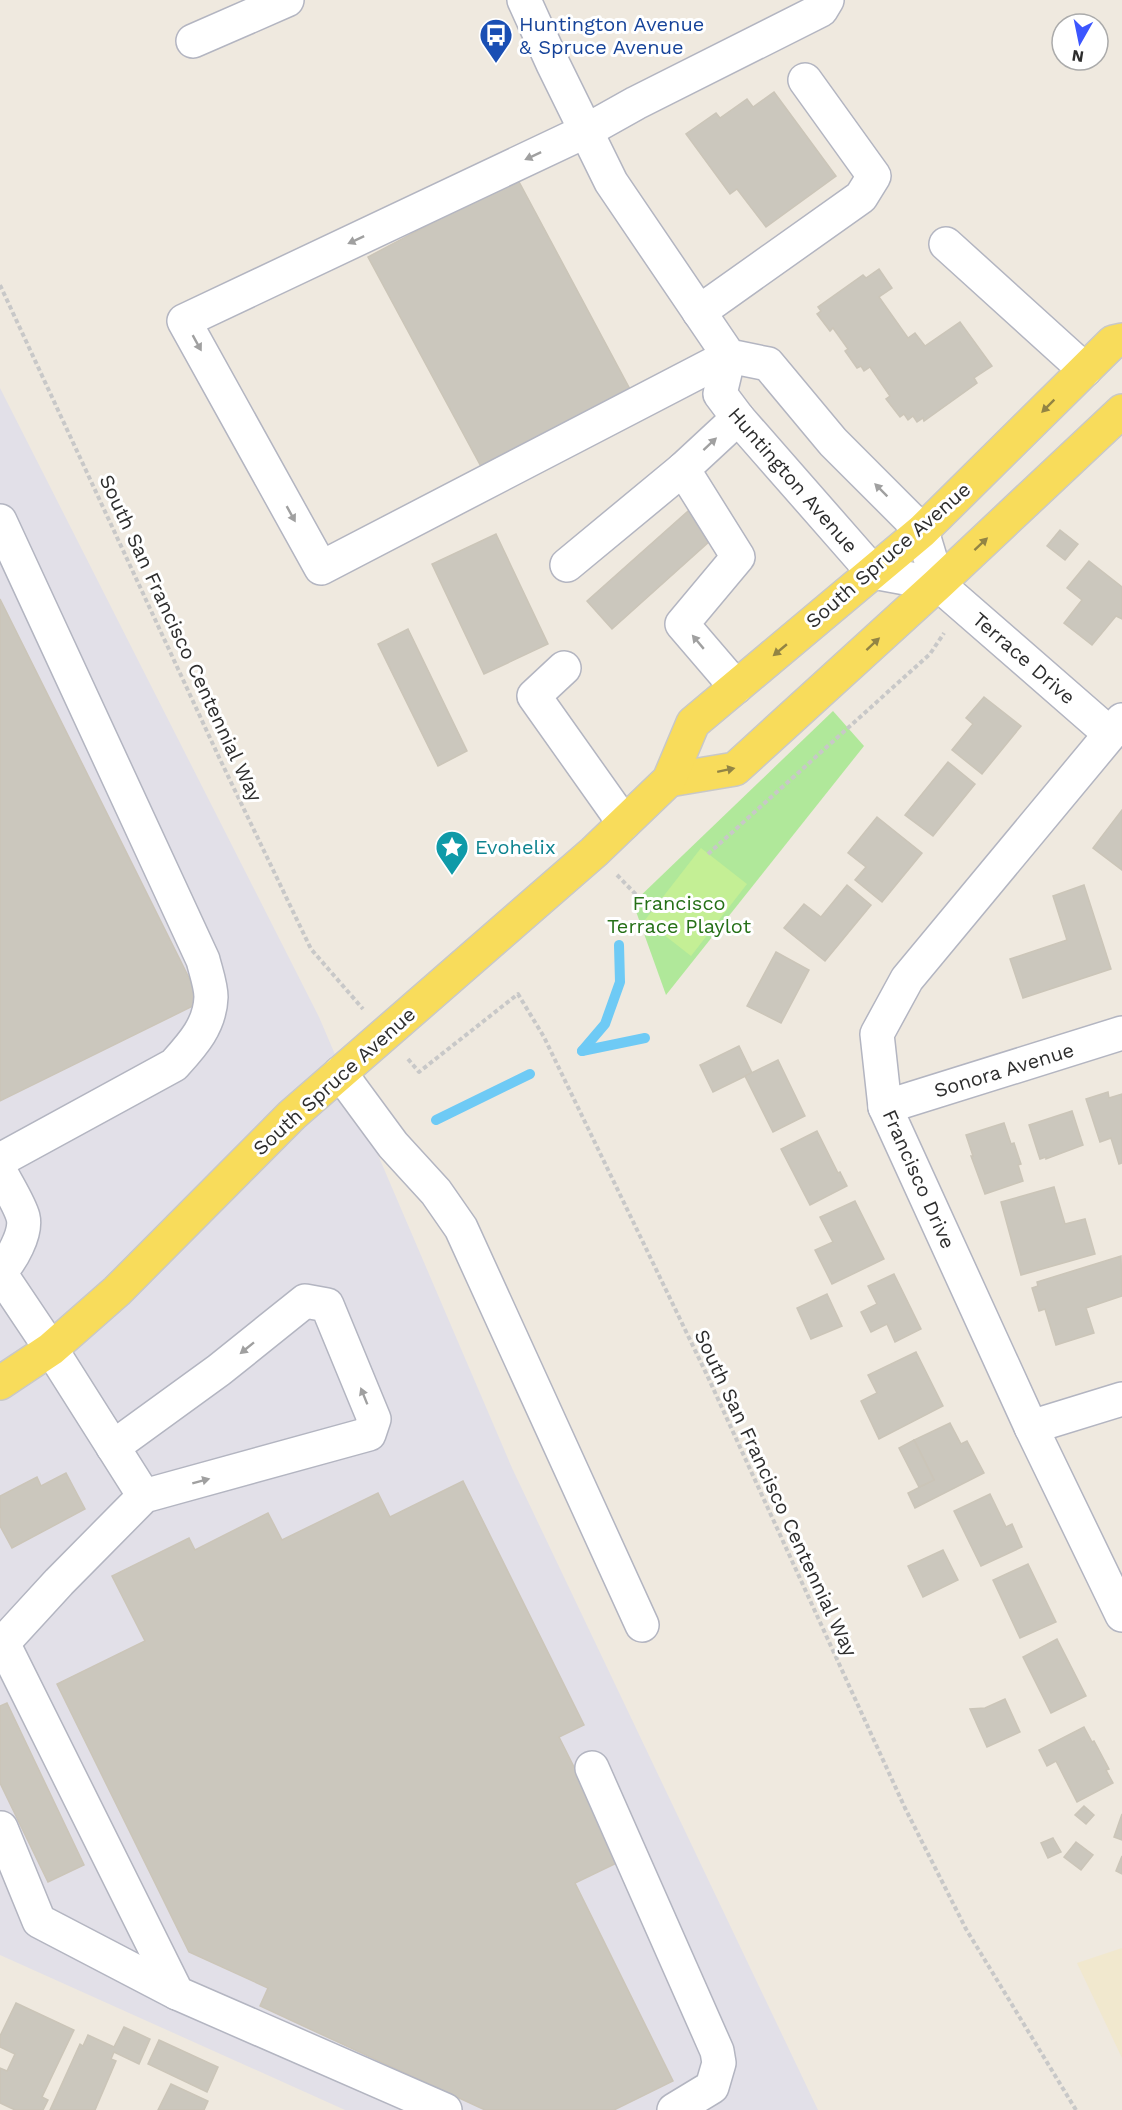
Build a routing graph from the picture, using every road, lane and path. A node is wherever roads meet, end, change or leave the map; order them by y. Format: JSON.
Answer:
{"nodes":[{"id":1,"x":287,"y":0,"type":"edge"},
{"id":2,"x":524,"y":0,"type":"edge"},
{"id":3,"x":827,"y":0,"type":"edge"},
{"id":4,"x":193,"y":40,"type":"dead end"},
{"id":5,"x":805,"y":80,"type":"dead end"},
{"id":6,"x":586,"y":131,"type":"junction"},
{"id":7,"x":946,"y":244,"type":"dead end"},
{"id":8,"x":0,"y":285,"type":"edge"},
{"id":9,"x":699,"y":312,"type":"junction"},
{"id":10,"x":1122,"y":340,"type":"edge"},
{"id":11,"x":729,"y":356,"type":"junction"},
{"id":12,"x":1085,"y":369,"type":"junction"},
{"id":13,"x":1122,"y":411,"type":"edge"},
{"id":14,"x":738,"y":418,"type":"junction"},
{"id":15,"x":683,"y":469,"type":"junction"},
{"id":16,"x":0,"y":521,"type":"edge"},
{"id":17,"x":922,"y":531,"type":"junction"},
{"id":18,"x":567,"y":565,"type":"dead end"},
{"id":19,"x":873,"y":572,"type":"junction"},
{"id":20,"x":938,"y":584,"type":"junction"},
{"id":21,"x":946,"y":630,"type":"dead end"},
{"id":22,"x":564,"y":668,"type":"dead end"},
{"id":23,"x":736,"y":687,"type":"junction"},
{"id":24,"x":1116,"y":726,"type":"edge"},
{"id":25,"x":669,"y":780,"type":"junction"},
{"id":26,"x":624,"y":823,"type":"junction"},
{"id":27,"x":594,"y":852,"type":"junction"},
{"id":28,"x":708,"y":854,"type":"dead end"},
{"id":29,"x":652,"y":911,"type":"dead end"},
{"id":30,"x":350,"y":995,"type":"dead end"},
{"id":31,"x":1122,"y":1033,"type":"edge"},
{"id":32,"x":419,"y":1072,"type":"dead end"},
{"id":33,"x":340,"y":1073,"type":"junction"},
{"id":34,"x":885,"y":1107,"type":"junction"},
{"id":35,"x":0,"y":1160,"type":"edge"},
{"id":36,"x":0,"y":1171,"type":"edge"},
{"id":37,"x":0,"y":1272,"type":"edge"},
{"id":38,"x":51,"y":1348,"type":"junction"},
{"id":39,"x":0,"y":1383,"type":"edge"},
{"id":40,"x":1122,"y":1399,"type":"edge"},
{"id":41,"x":1030,"y":1427,"type":"junction"},
{"id":42,"x":113,"y":1447,"type":"junction"},
{"id":43,"x":144,"y":1496,"type":"junction"},
{"id":44,"x":1122,"y":1615,"type":"edge"},
{"id":45,"x":642,"y":1625,"type":"dead end"},
{"id":46,"x":1,"y":1641,"type":"edge"},
{"id":47,"x":591,"y":1768,"type":"dead end"},
{"id":48,"x":0,"y":1828,"type":"edge"},
{"id":49,"x":177,"y":1993,"type":"junction"},
{"id":50,"x":445,"y":2110,"type":"edge"},
{"id":51,"x":674,"y":2110,"type":"edge"},
{"id":52,"x":1076,"y":2110,"type":"edge"}],
"edges":[{"from":1,"to":4,"type":"street"},
{"from":2,"to":6,"type":"street"},
{"from":3,"to":6,"type":"street"},
{"from":5,"to":9,"type":"street"},
{"from":6,"to":9,"type":"street"},
{"from":6,"to":11,"type":"street","one_way":true},
{"from":7,"to":12,"type":"street"},
{"from":8,"to":30,"type":"path","name":"South San Francisco Centennial Way"},
{"from":9,"to":11,"type":"street"},
{"from":10,"to":12,"type":"main road","name":"South Spruce Avenue"},
{"from":11,"to":14,"type":"street","name":"Huntington Avenue"},
{"from":17,"to":11,"type":"street","one_way":true},
{"from":12,"to":17,"type":"main road","name":"South Spruce Avenue","one_way":true},
{"from":20,"to":13,"type":"main road","one_way":true},
{"from":15,"to":14,"type":"street","one_way":true},
{"from":14,"to":19,"type":"street","name":"Huntington Avenue"},
{"from":15,"to":18,"type":"street"},
{"from":23,"to":15,"type":"street","one_way":true},
{"from":16,"to":35,"type":"street"},
{"from":17,"to":19,"type":"main road","name":"South Spruce Avenue"},
{"from":17,"to":20,"type":"street"},
{"from":19,"to":20,"type":"street","name":"Huntington Avenue"},
{"from":19,"to":23,"type":"main road","name":"South Spruce Avenue","one_way":true},
{"from":20,"to":24,"type":"street","name":"Terrace Drive"},
{"from":25,"to":20,"type":"main road","one_way":true},
{"from":21,"to":28,"type":"path"},
{"from":22,"to":26,"type":"street"},
{"from":23,"to":25,"type":"main road","name":"South Spruce Avenue"},
{"from":24,"to":34,"type":"street","name":"Francisco Drive"},
{"from":25,"to":26,"type":"main road","name":"South Spruce Avenue"},
{"from":26,"to":27,"type":"main road","name":"South Spruce Avenue"},
{"from":27,"to":29,"type":"path"},
{"from":27,"to":33,"type":"main road","name":"South Spruce Avenue"},
{"from":31,"to":34,"type":"street","name":"Sonora Avenue"},
{"from":32,"to":52,"type":"path","name":"South San Francisco Centennial Way"},
{"from":33,"to":38,"type":"main road","name":"South Spruce Avenue"},
{"from":33,"to":45,"type":"street"},
{"from":34,"to":41,"type":"street","name":"Francisco Drive"},
{"from":36,"to":37,"type":"street"},
{"from":37,"to":38,"type":"street"},
{"from":38,"to":39,"type":"main road","name":"South Spruce Avenue"},
{"from":38,"to":42,"type":"street"},
{"from":40,"to":41,"type":"street"},
{"from":41,"to":44,"type":"street","name":"Francisco Drive"},
{"from":42,"to":43,"type":"street"},
{"from":43,"to":42,"type":"street","one_way":true},
{"from":43,"to":46,"type":"street"},
{"from":46,"to":49,"type":"street"},
{"from":47,"to":51,"type":"street"},
{"from":48,"to":49,"type":"street"},
{"from":49,"to":50,"type":"street"}]}
